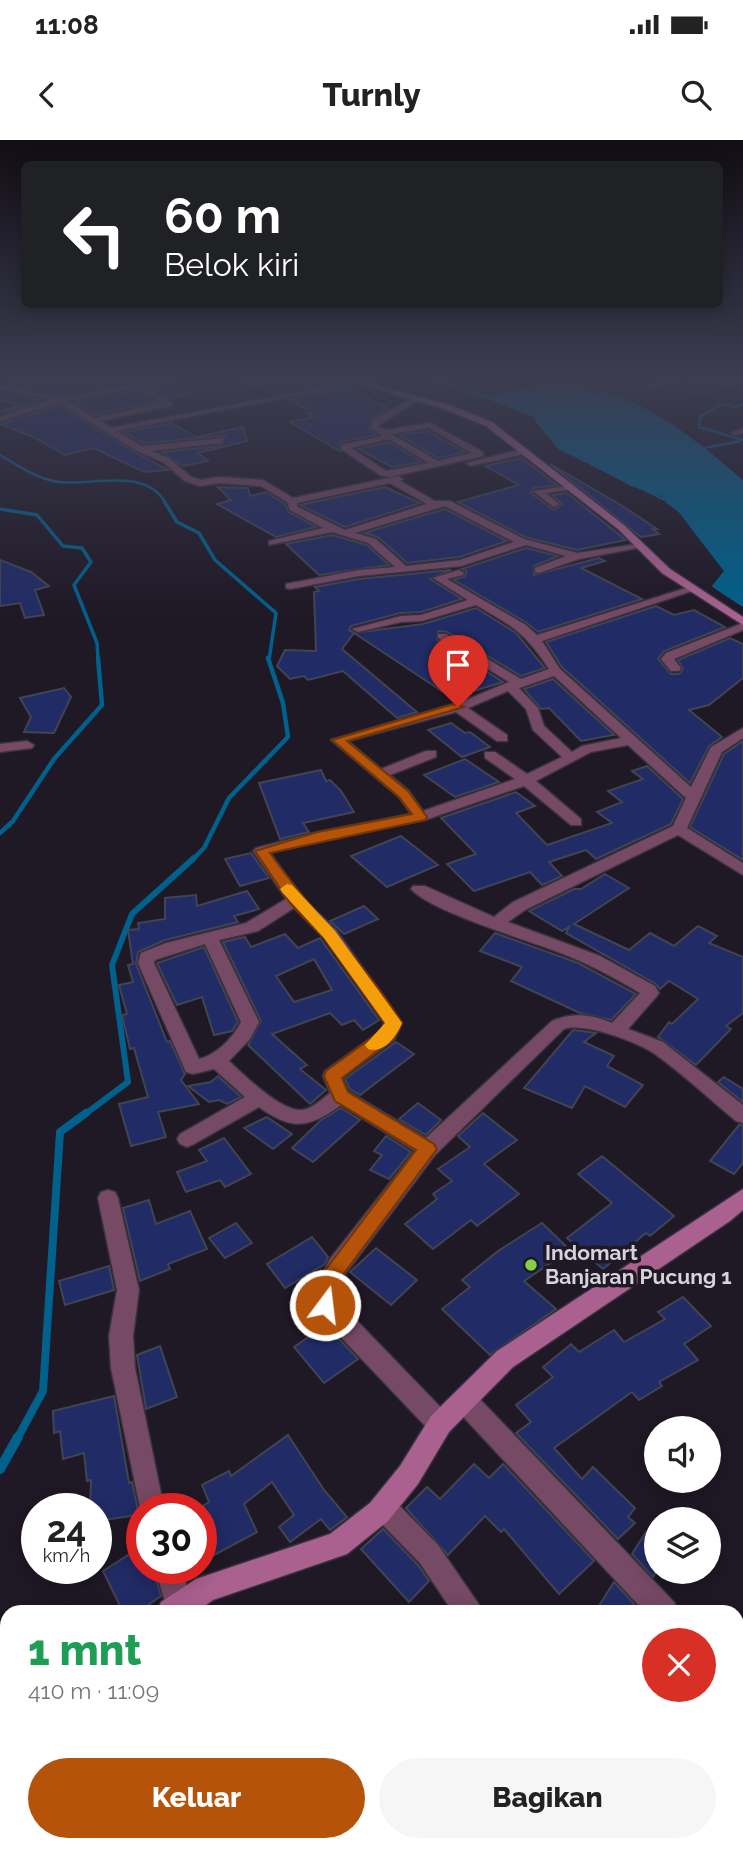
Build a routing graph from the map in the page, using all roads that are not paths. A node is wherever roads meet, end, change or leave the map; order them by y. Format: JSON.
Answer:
{"nodes":[{"id":1,"x":161,"y":458,"type":"edge"},
{"id":2,"x":361,"y":458,"type":"edge"},
{"id":3,"x":426,"y":458,"type":"edge"},
{"id":4,"x":468,"y":458,"type":"edge"},
{"id":5,"x":489,"y":458,"type":"edge"},
{"id":6,"x":531,"y":458,"type":"edge"},
{"id":7,"x":441,"y":466,"type":"junction"},
{"id":8,"x":391,"y":480,"type":"junction"},
{"id":9,"x":571,"y":487,"type":"junction"},
{"id":10,"x":292,"y":501,"type":"junction"},
{"id":11,"x":435,"y":504,"type":"junction"},
{"id":12,"x":554,"y":504,"type":"dead end"},
{"id":13,"x":331,"y":529,"type":"junction"},
{"id":14,"x":348,"y":532,"type":"junction"},
{"id":15,"x":273,"y":543,"type":"dead end"},
{"id":16,"x":523,"y":543,"type":"junction"},
{"id":17,"x":638,"y":547,"type":"junction"},
{"id":18,"x":577,"y":556,"type":"junction"},
{"id":19,"x":473,"y":560,"type":"junction"},
{"id":20,"x":404,"y":569,"type":"junction"},
{"id":21,"x":539,"y":570,"type":"dead end"},
{"id":22,"x":290,"y":586,"type":"dead end"},
{"id":23,"x":693,"y":589,"type":"junction"},
{"id":24,"x":474,"y":602,"type":"junction"},
{"id":25,"x":420,"y":605,"type":"dead end"},
{"id":26,"x":434,"y":614,"type":"junction"},
{"id":27,"x":743,"y":624,"type":"edge"},
{"id":28,"x":358,"y":629,"type":"dead end"},
{"id":29,"x":442,"y":636,"type":"dead end"},
{"id":30,"x":535,"y":639,"type":"junction"},
{"id":31,"x":675,"y":668,"type":"dead end"},
{"id":32,"x":556,"y":671,"type":"junction"},
{"id":33,"x":514,"y":685,"type":"junction"},
{"id":34,"x":458,"y":707,"type":"junction"},
{"id":35,"x":743,"y":732,"type":"edge"},
{"id":36,"x":502,"y":738,"type":"dead end"},
{"id":37,"x":632,"y":740,"type":"junction"},
{"id":38,"x":27,"y":745,"type":"dead end"},
{"id":39,"x":0,"y":748,"type":"edge"},
{"id":40,"x":432,"y":754,"type":"dead end"},
{"id":41,"x":490,"y":755,"type":"dead end"},
{"id":42,"x":571,"y":758,"type":"junction"},
{"id":43,"x":380,"y":774,"type":"junction"},
{"id":44,"x":527,"y":780,"type":"junction"},
{"id":45,"x":693,"y":797,"type":"junction"},
{"id":46,"x":420,"y":817,"type":"junction"},
{"id":47,"x":576,"y":822,"type":"dead end"},
{"id":48,"x":679,"y":829,"type":"junction"},
{"id":49,"x":743,"y":870,"type":"edge"},
{"id":50,"x":419,"y":890,"type":"dead end"},
{"id":51,"x":295,"y":900,"type":"junction"},
{"id":52,"x":495,"y":924,"type":"junction"},
{"id":53,"x":210,"y":939,"type":"junction"},
{"id":54,"x":615,"y":1031,"type":"junction"},
{"id":55,"x":217,"y":1060,"type":"junction"},
{"id":56,"x":341,"y":1096,"type":"junction"},
{"id":57,"x":259,"y":1098,"type":"junction"},
{"id":58,"x":743,"y":1116,"type":"edge"},
{"id":59,"x":187,"y":1139,"type":"dead end"},
{"id":60,"x":428,"y":1149,"type":"junction"},
{"id":61,"x":743,"y":1196,"type":"edge"},
{"id":62,"x":108,"y":1198,"type":"dead end"},
{"id":63,"x":465,"y":1402,"type":"junction"},
{"id":64,"x":440,"y":1424,"type":"junction"},
{"id":65,"x":148,"y":1493,"type":"edge"},
{"id":66,"x":383,"y":1507,"type":"junction"},
{"id":67,"x":171,"y":1584,"type":"edge"},
{"id":68,"x":174,"y":1605,"type":"edge"},
{"id":69,"x":181,"y":1605,"type":"edge"},
{"id":70,"x":465,"y":1605,"type":"edge"},
{"id":71,"x":657,"y":1605,"type":"edge"}],
"edges":[{"from":1,"to":10,"type":"street"},
{"from":2,"to":7,"type":"street"},
{"from":3,"to":7,"type":"street"},
{"from":4,"to":7,"type":"street"},
{"from":5,"to":7,"type":"street"},
{"from":6,"to":9,"type":"street"},
{"from":7,"to":8,"type":"street"},
{"from":8,"to":10,"type":"street"},
{"from":8,"to":11,"type":"street"},
{"from":9,"to":12,"type":"street"},
{"from":9,"to":17,"type":"street"},
{"from":10,"to":13,"type":"street"},
{"from":11,"to":14,"type":"street"},
{"from":11,"to":16,"type":"street"},
{"from":13,"to":14,"type":"street"},
{"from":13,"to":15,"type":"street"},
{"from":14,"to":20,"type":"street"},
{"from":16,"to":18,"type":"street"},
{"from":16,"to":19,"type":"street"},
{"from":17,"to":18,"type":"street"},
{"from":17,"to":23,"type":"street"},
{"from":18,"to":21,"type":"street"},
{"from":19,"to":20,"type":"street"},
{"from":19,"to":24,"type":"street"},
{"from":20,"to":22,"type":"street"},
{"from":23,"to":27,"type":"street"},
{"from":23,"to":30,"type":"street"},
{"from":24,"to":26,"type":"street"},
{"from":24,"to":30,"type":"street"},
{"from":25,"to":26,"type":"street"},
{"from":26,"to":28,"type":"street"},
{"from":27,"to":31,"type":"street"},
{"from":29,"to":33,"type":"street"},
{"from":30,"to":32,"type":"street"},
{"from":32,"to":33,"type":"street"},
{"from":32,"to":37,"type":"street"},
{"from":33,"to":34,"type":"street"},
{"from":33,"to":42,"type":"street"},
{"from":34,"to":36,"type":"street"},
{"from":34,"to":43,"type":"street"},
{"from":35,"to":45,"type":"street"},
{"from":37,"to":42,"type":"street"},
{"from":37,"to":45,"type":"street"},
{"from":38,"to":39,"type":"street"},
{"from":40,"to":43,"type":"street"},
{"from":41,"to":44,"type":"street"},
{"from":42,"to":44,"type":"street"},
{"from":43,"to":46,"type":"street"},
{"from":44,"to":46,"type":"street"},
{"from":44,"to":47,"type":"street"},
{"from":45,"to":48,"type":"street"},
{"from":46,"to":51,"type":"street"},
{"from":48,"to":49,"type":"street"},
{"from":48,"to":52,"type":"street"},
{"from":50,"to":52,"type":"street"},
{"from":51,"to":53,"type":"street"},
{"from":51,"to":56,"type":"street"},
{"from":52,"to":54,"type":"street"},
{"from":53,"to":55,"type":"street"},
{"from":53,"to":55,"type":"street"},
{"from":54,"to":58,"type":"street"},
{"from":54,"to":60,"type":"street"},
{"from":55,"to":57,"type":"street"},
{"from":56,"to":57,"type":"street"},
{"from":56,"to":60,"type":"street"},
{"from":57,"to":59,"type":"street"},
{"from":60,"to":64,"type":"street"},
{"from":61,"to":63,"type":"street"},
{"from":62,"to":65,"type":"street"},
{"from":63,"to":64,"type":"street"},
{"from":63,"to":71,"type":"street"},
{"from":64,"to":66,"type":"street"},
{"from":66,"to":69,"type":"street"},
{"from":66,"to":70,"type":"street"},
{"from":67,"to":68,"type":"street"}]}
